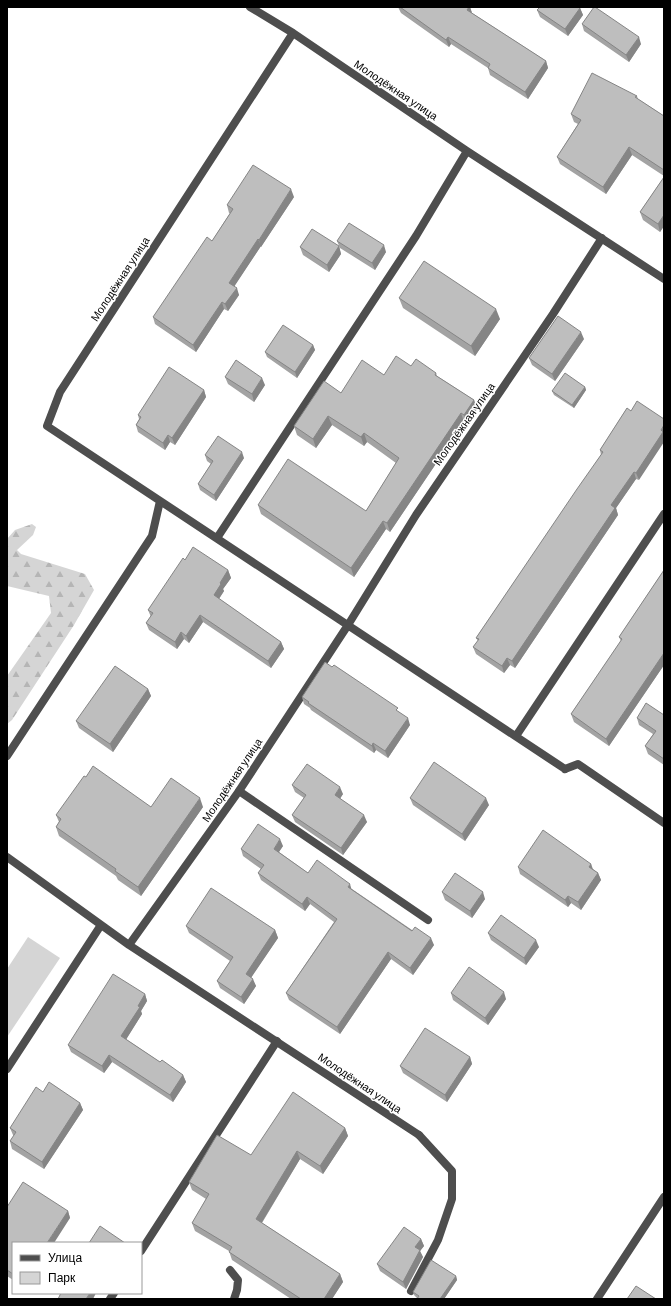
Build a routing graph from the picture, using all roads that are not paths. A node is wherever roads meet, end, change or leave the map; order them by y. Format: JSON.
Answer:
{"nodes":[{"id":1,"x":250,"y":7,"type":"edge"},
{"id":2,"x":292,"y":33,"type":"junction"},
{"id":3,"x":467,"y":151,"type":"junction"},
{"id":4,"x":602,"y":238,"type":"junction"},
{"id":5,"x":664,"y":279,"type":"edge"},
{"id":6,"x":160,"y":501,"type":"junction"},
{"id":7,"x":664,"y":514,"type":"edge"},
{"id":8,"x":217,"y":538,"type":"junction"},
{"id":9,"x":348,"y":625,"type":"junction"},
{"id":10,"x":516,"y":736,"type":"junction"},
{"id":11,"x":7,"y":756,"type":"edge"},
{"id":12,"x":239,"y":790,"type":"junction"},
{"id":13,"x":664,"y":823,"type":"edge"},
{"id":14,"x":7,"y":857,"type":"edge"},
{"id":15,"x":428,"y":920,"type":"dead end"},
{"id":16,"x":101,"y":925,"type":"junction"},
{"id":17,"x":129,"y":945,"type":"junction"},
{"id":18,"x":277,"y":1041,"type":"junction"},
{"id":19,"x":7,"y":1069,"type":"edge"},
{"id":20,"x":664,"y":1197,"type":"edge"},
{"id":21,"x":142,"y":1249,"type":"edge"},
{"id":22,"x":230,"y":1270,"type":"dead end"},
{"id":23,"x":411,"y":1291,"type":"dead end"},
{"id":24,"x":234,"y":1299,"type":"edge"},
{"id":25,"x":597,"y":1299,"type":"edge"}],
"edges":[{"from":1,"to":2,"type":"street","name":"Молодёжная улица"},
{"from":2,"to":3,"type":"street","name":"Молодёжная улица"},
{"from":2,"to":6,"type":"street","name":"Молодёжная улица"},
{"from":3,"to":4,"type":"street","name":"Молодёжная улица"},
{"from":3,"to":8,"type":"street"},
{"from":4,"to":5,"type":"street","name":"Молодёжная улица"},
{"from":4,"to":9,"type":"street","name":"Молодёжная улица"},
{"from":6,"to":8,"type":"street","name":"Молодёжная улица"},
{"from":6,"to":11,"type":"street"},
{"from":7,"to":10,"type":"street"},
{"from":8,"to":9,"type":"street","name":"Молодёжная улица"},
{"from":9,"to":10,"type":"street","name":"Молодёжная улица"},
{"from":9,"to":12,"type":"street","name":"Молодёжная улица"},
{"from":10,"to":13,"type":"street","name":"Молодёжная улица"},
{"from":12,"to":15,"type":"street"},
{"from":12,"to":17,"type":"street","name":"Молодёжная улица"},
{"from":14,"to":16,"type":"street","name":"Молодёжная улица"},
{"from":16,"to":17,"type":"street","name":"Молодёжная улица"},
{"from":16,"to":19,"type":"street"},
{"from":17,"to":18,"type":"street","name":"Молодёжная улица"},
{"from":18,"to":21,"type":"street"},
{"from":18,"to":23,"type":"street","name":"Молодёжная улица"},
{"from":20,"to":25,"type":"street"},
{"from":22,"to":24,"type":"street"}]}
